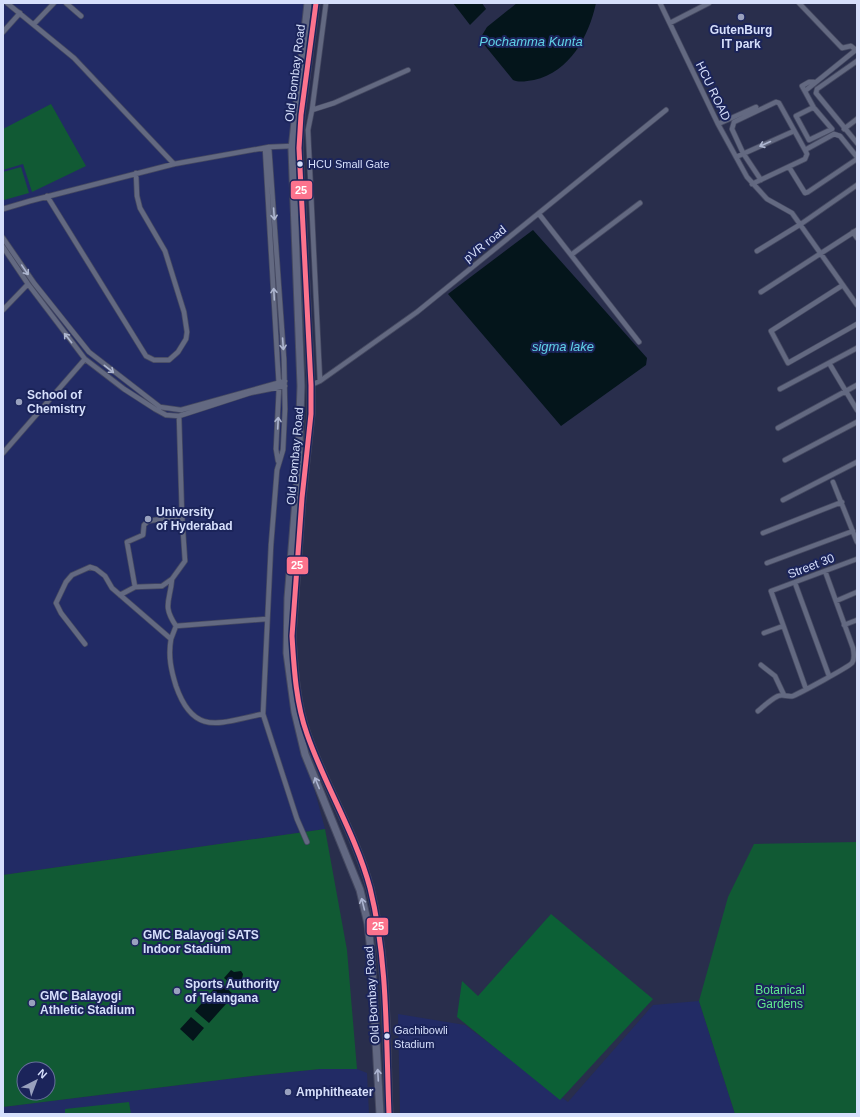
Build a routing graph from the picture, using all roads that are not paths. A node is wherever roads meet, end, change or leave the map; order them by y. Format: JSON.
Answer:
{"nodes":[{"id":1,"x":7,"y":3,"type":"edge"},
{"id":2,"x":54,"y":3,"type":"edge"},
{"id":3,"x":66,"y":3,"type":"edge"},
{"id":4,"x":308,"y":3,"type":"edge"},
{"id":5,"x":316,"y":3,"type":"edge"},
{"id":6,"x":326,"y":3,"type":"edge"},
{"id":7,"x":660,"y":3,"type":"edge"},
{"id":8,"x":709,"y":3,"type":"edge"},
{"id":9,"x":799,"y":3,"type":"edge"},
{"id":10,"x":20,"y":13,"type":"junction"},
{"id":11,"x":81,"y":16,"type":"dead end"},
{"id":12,"x":670,"y":23,"type":"junction"},
{"id":13,"x":34,"y":24,"type":"junction"},
{"id":14,"x":3,"y":32,"type":"edge"},
{"id":15,"x":856,"y":50,"type":"edge"},
{"id":16,"x":844,"y":59,"type":"junction"},
{"id":17,"x":857,"y":61,"type":"edge"},
{"id":18,"x":838,"y":64,"type":"junction"},
{"id":19,"x":850,"y":66,"type":"junction"},
{"id":20,"x":408,"y":70,"type":"dead end"},
{"id":21,"x":843,"y":71,"type":"junction"},
{"id":22,"x":756,"y":107,"type":"dead end"},
{"id":23,"x":814,"y":108,"type":"junction"},
{"id":24,"x":312,"y":110,"type":"junction"},
{"id":25,"x":666,"y":110,"type":"dead end"},
{"id":26,"x":857,"y":119,"type":"edge"},
{"id":27,"x":718,"y":124,"type":"junction"},
{"id":28,"x":844,"y":128,"type":"junction"},
{"id":29,"x":794,"y":131,"type":"junction"},
{"id":30,"x":857,"y":143,"type":"edge"},
{"id":31,"x":292,"y":146,"type":"junction"},
{"id":32,"x":267,"y":147,"type":"junction"},
{"id":33,"x":805,"y":150,"type":"junction"},
{"id":34,"x":744,"y":153,"type":"junction"},
{"id":35,"x":736,"y":157,"type":"junction"},
{"id":36,"x":857,"y":158,"type":"edge"},
{"id":37,"x":174,"y":164,"type":"junction"},
{"id":38,"x":789,"y":167,"type":"junction"},
{"id":39,"x":136,"y":173,"type":"junction"},
{"id":40,"x":761,"y":180,"type":"junction"},
{"id":41,"x":752,"y":184,"type":"junction"},
{"id":42,"x":857,"y":185,"type":"edge"},
{"id":43,"x":47,"y":196,"type":"junction"},
{"id":44,"x":640,"y":203,"type":"dead end"},
{"id":45,"x":3,"y":209,"type":"edge"},
{"id":46,"x":539,"y":214,"type":"junction"},
{"id":47,"x":801,"y":224,"type":"junction"},
{"id":48,"x":855,"y":231,"type":"edge"},
{"id":49,"x":3,"y":238,"type":"edge"},
{"id":50,"x":857,"y":238,"type":"edge"},
{"id":51,"x":3,"y":247,"type":"edge"},
{"id":52,"x":757,"y":251,"type":"dead end"},
{"id":53,"x":820,"y":252,"type":"junction"},
{"id":54,"x":571,"y":255,"type":"junction"},
{"id":55,"x":28,"y":284,"type":"junction"},
{"id":56,"x":843,"y":285,"type":"junction"},
{"id":57,"x":761,"y":292,"type":"dead end"},
{"id":58,"x":857,"y":305,"type":"edge"},
{"id":59,"x":3,"y":310,"type":"edge"},
{"id":60,"x":857,"y":324,"type":"edge"},
{"id":61,"x":640,"y":342,"type":"dead end"},
{"id":62,"x":857,"y":348,"type":"edge"},
{"id":63,"x":85,"y":359,"type":"junction"},
{"id":64,"x":829,"y":362,"type":"junction"},
{"id":65,"x":285,"y":381,"type":"junction"},
{"id":66,"x":320,"y":381,"type":"junction"},
{"id":67,"x":279,"y":384,"type":"junction"},
{"id":68,"x":311,"y":385,"type":"junction"},
{"id":69,"x":857,"y":385,"type":"edge"},
{"id":70,"x":285,"y":386,"type":"junction"},
{"id":71,"x":780,"y":389,"type":"dead end"},
{"id":72,"x":846,"y":391,"type":"junction"},
{"id":73,"x":857,"y":410,"type":"edge"},
{"id":74,"x":180,"y":416,"type":"junction"},
{"id":75,"x":857,"y":422,"type":"edge"},
{"id":76,"x":778,"y":428,"type":"dead end"},
{"id":77,"x":3,"y":453,"type":"edge"},
{"id":78,"x":785,"y":460,"type":"dead end"},
{"id":79,"x":279,"y":462,"type":"junction"},
{"id":80,"x":857,"y":462,"type":"edge"},
{"id":81,"x":833,"y":482,"type":"dead end"},
{"id":82,"x":783,"y":500,"type":"dead end"},
{"id":83,"x":842,"y":502,"type":"junction"},
{"id":84,"x":182,"y":516,"type":"junction"},
{"id":85,"x":853,"y":531,"type":"junction"},
{"id":86,"x":763,"y":533,"type":"dead end"},
{"id":87,"x":857,"y":542,"type":"edge"},
{"id":88,"x":857,"y":559,"type":"edge"},
{"id":89,"x":767,"y":564,"type":"dead end"},
{"id":90,"x":825,"y":571,"type":"junction"},
{"id":91,"x":172,"y":579,"type":"junction"},
{"id":92,"x":795,"y":582,"type":"junction"},
{"id":93,"x":135,"y":587,"type":"junction"},
{"id":94,"x":857,"y":592,"type":"edge"},
{"id":95,"x":120,"y":595,"type":"junction"},
{"id":96,"x":836,"y":601,"type":"junction"},
{"id":97,"x":266,"y":619,"type":"junction"},
{"id":98,"x":857,"y":620,"type":"edge"},
{"id":99,"x":844,"y":625,"type":"junction"},
{"id":100,"x":176,"y":626,"type":"junction"},
{"id":101,"x":783,"y":626,"type":"junction"},
{"id":102,"x":764,"y":633,"type":"dead end"},
{"id":103,"x":171,"y":639,"type":"junction"},
{"id":104,"x":86,"y":644,"type":"dead end"},
{"id":105,"x":761,"y":665,"type":"dead end"},
{"id":106,"x":829,"y":676,"type":"junction"},
{"id":107,"x":806,"y":689,"type":"junction"},
{"id":108,"x":784,"y":695,"type":"junction"},
{"id":109,"x":758,"y":711,"type":"dead end"},
{"id":110,"x":263,"y":714,"type":"junction"},
{"id":111,"x":307,"y":842,"type":"dead end"},
{"id":112,"x":377,"y":1051,"type":"junction"},
{"id":113,"x":386,"y":1051,"type":"junction"},
{"id":114,"x":380,"y":1114,"type":"edge"},
{"id":115,"x":389,"y":1114,"type":"edge"}],
"edges":[{"from":1,"to":10,"type":"street"},
{"from":2,"to":13,"type":"street"},
{"from":3,"to":11,"type":"street"},
{"from":4,"to":31,"type":"main road","name":"Old Bombay Road"},
{"from":5,"to":68,"type":"main road","name":"Old Bombay Road"},
{"from":6,"to":24,"type":"street"},
{"from":7,"to":12,"type":"street","name":"HCU ROAD"},
{"from":8,"to":12,"type":"street"},
{"from":9,"to":15,"type":"street"},
{"from":10,"to":13,"type":"street"},
{"from":10,"to":14,"type":"street"},
{"from":12,"to":27,"type":"street","name":"HCU ROAD"},
{"from":13,"to":37,"type":"street"},
{"from":15,"to":16,"type":"street"},
{"from":16,"to":18,"type":"street"},
{"from":16,"to":19,"type":"street"},
{"from":17,"to":19,"type":"street"},
{"from":18,"to":21,"type":"street"},
{"from":18,"to":23,"type":"street"},
{"from":19,"to":21,"type":"street"},
{"from":20,"to":24,"type":"street"},
{"from":21,"to":28,"type":"street"},
{"from":22,"to":27,"type":"street"},
{"from":23,"to":23,"type":"street"},
{"from":24,"to":66,"type":"street"},
{"from":25,"to":46,"type":"street","name":"pVR road"},
{"from":26,"to":28,"type":"street"},
{"from":27,"to":35,"type":"street","name":"HCU ROAD"},
{"from":28,"to":30,"type":"street"},
{"from":29,"to":33,"type":"street"},
{"from":29,"to":34,"type":"street","one_way":true},
{"from":29,"to":34,"type":"street"},
{"from":31,"to":32,"type":"street"},
{"from":112,"to":31,"type":"main road","name":"Old Bombay Road","one_way":true},
{"from":32,"to":37,"type":"street"},
{"from":32,"to":65,"type":"street","one_way":true},
{"from":67,"to":32,"type":"street","one_way":true},
{"from":33,"to":36,"type":"street"},
{"from":33,"to":38,"type":"street"},
{"from":34,"to":35,"type":"street"},
{"from":34,"to":40,"type":"street"},
{"from":35,"to":41,"type":"street","name":"HCU ROAD"},
{"from":36,"to":38,"type":"street"},
{"from":37,"to":39,"type":"street"},
{"from":38,"to":40,"type":"street"},
{"from":39,"to":43,"type":"street"},
{"from":39,"to":43,"type":"street"},
{"from":40,"to":41,"type":"street"},
{"from":41,"to":47,"type":"street","name":"HCU ROAD"},
{"from":42,"to":47,"type":"street"},
{"from":43,"to":45,"type":"street"},
{"from":44,"to":54,"type":"street"},
{"from":46,"to":54,"type":"street"},
{"from":46,"to":66,"type":"street","name":"pVR road"},
{"from":47,"to":52,"type":"street"},
{"from":47,"to":53,"type":"street","name":"HCU ROAD"},
{"from":48,"to":50,"type":"street"},
{"from":48,"to":53,"type":"street"},
{"from":49,"to":67,"type":"street","one_way":true},
{"from":51,"to":55,"type":"street"},
{"from":53,"to":56,"type":"street","name":"HCU ROAD"},
{"from":53,"to":57,"type":"street"},
{"from":54,"to":61,"type":"street"},
{"from":55,"to":59,"type":"street"},
{"from":63,"to":55,"type":"street","one_way":true},
{"from":56,"to":58,"type":"street","name":"HCU ROAD"},
{"from":56,"to":60,"type":"street"},
{"from":62,"to":64,"type":"street"},
{"from":63,"to":74,"type":"street"},
{"from":63,"to":77,"type":"street"},
{"from":64,"to":71,"type":"street"},
{"from":64,"to":72,"type":"street"},
{"from":65,"to":67,"type":"street"},
{"from":65,"to":70,"type":"street"},
{"from":66,"to":68,"type":"street","name":"pVR road"},
{"from":67,"to":70,"type":"street"},
{"from":67,"to":74,"type":"street"},
{"from":79,"to":67,"type":"street","one_way":true},
{"from":68,"to":113,"type":"main road","name":"Old Bombay Road"},
{"from":69,"to":72,"type":"street"},
{"from":70,"to":79,"type":"street"},
{"from":72,"to":73,"type":"street"},
{"from":72,"to":76,"type":"street"},
{"from":74,"to":84,"type":"street"},
{"from":75,"to":78,"type":"street"},
{"from":79,"to":97,"type":"street"},
{"from":80,"to":82,"type":"street"},
{"from":81,"to":83,"type":"street"},
{"from":83,"to":85,"type":"street"},
{"from":83,"to":86,"type":"street"},
{"from":84,"to":91,"type":"street"},
{"from":84,"to":93,"type":"street"},
{"from":85,"to":87,"type":"street"},
{"from":85,"to":89,"type":"street"},
{"from":88,"to":90,"type":"street","name":"Street 30"},
{"from":90,"to":92,"type":"street","name":"Street 30"},
{"from":90,"to":96,"type":"street"},
{"from":91,"to":93,"type":"street"},
{"from":91,"to":100,"type":"street"},
{"from":92,"to":101,"type":"street","name":"Street 30"},
{"from":92,"to":106,"type":"street"},
{"from":93,"to":95,"type":"street"},
{"from":94,"to":96,"type":"street"},
{"from":95,"to":103,"type":"street"},
{"from":95,"to":104,"type":"street"},
{"from":96,"to":99,"type":"street"},
{"from":97,"to":100,"type":"street"},
{"from":97,"to":110,"type":"street"},
{"from":98,"to":99,"type":"street"},
{"from":99,"to":106,"type":"street"},
{"from":100,"to":103,"type":"street"},
{"from":101,"to":102,"type":"street"},
{"from":101,"to":107,"type":"street"},
{"from":103,"to":110,"type":"street"},
{"from":105,"to":108,"type":"street"},
{"from":106,"to":107,"type":"street"},
{"from":107,"to":108,"type":"street"},
{"from":108,"to":109,"type":"street"},
{"from":110,"to":111,"type":"street"},
{"from":112,"to":113,"type":"main road"},
{"from":114,"to":112,"type":"main road","name":"Old Bombay Road","one_way":true},
{"from":113,"to":115,"type":"main road","name":"Old Bombay Road"}]}
